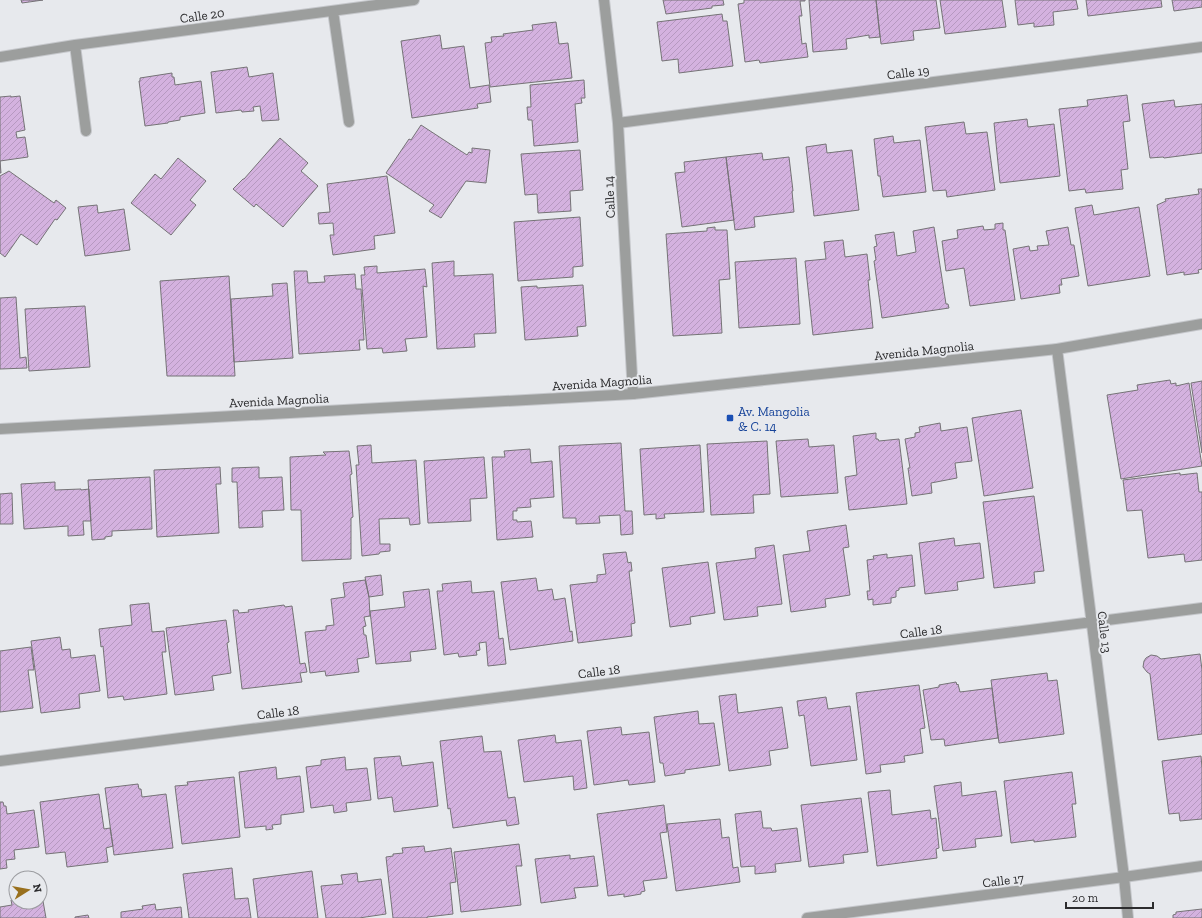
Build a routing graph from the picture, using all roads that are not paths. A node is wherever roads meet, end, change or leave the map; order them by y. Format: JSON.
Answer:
{"nodes":[{"id":1,"x":414,"y":0,"type":"edge"},
{"id":2,"x":604,"y":0,"type":"edge"},
{"id":3,"x":333,"y":11,"type":"junction"},
{"id":4,"x":75,"y":45,"type":"junction"},
{"id":5,"x":1202,"y":48,"type":"edge"},
{"id":6,"x":0,"y":57,"type":"edge"},
{"id":7,"x":349,"y":122,"type":"dead end"},
{"id":8,"x":618,"y":123,"type":"junction"},
{"id":9,"x":86,"y":131,"type":"dead end"},
{"id":10,"x":1202,"y":324,"type":"edge"},
{"id":11,"x":1057,"y":348,"type":"junction"},
{"id":12,"x":632,"y":394,"type":"junction"},
{"id":13,"x":0,"y":429,"type":"edge"},
{"id":14,"x":1202,"y":608,"type":"edge"},
{"id":15,"x":1091,"y":622,"type":"junction"},
{"id":16,"x":0,"y":761,"type":"edge"},
{"id":17,"x":1202,"y":866,"type":"edge"},
{"id":18,"x":1124,"y":877,"type":"junction"},
{"id":19,"x":808,"y":918,"type":"edge"},
{"id":20,"x":1128,"y":918,"type":"edge"}],
"edges":[{"from":1,"to":3,"type":"street","name":"Calle 20"},
{"from":2,"to":8,"type":"street","name":"Calle 14"},
{"from":3,"to":4,"type":"street","name":"Calle 20"},
{"from":3,"to":7,"type":"street"},
{"from":4,"to":6,"type":"street","name":"Calle 20"},
{"from":4,"to":9,"type":"street"},
{"from":5,"to":8,"type":"street","name":"Calle 19"},
{"from":8,"to":12,"type":"street","name":"Calle 14"},
{"from":10,"to":11,"type":"street","name":"Avenida Magnolia"},
{"from":11,"to":12,"type":"street","name":"Avenida Magnolia"},
{"from":11,"to":15,"type":"street","name":"Calle 13"},
{"from":12,"to":13,"type":"street","name":"Avenida Magnolia"},
{"from":14,"to":15,"type":"street","name":"Calle 18"},
{"from":15,"to":16,"type":"street","name":"Calle 18"},
{"from":15,"to":18,"type":"street","name":"Calle 13"},
{"from":17,"to":18,"type":"street","name":"Calle 17"},
{"from":18,"to":19,"type":"street","name":"Calle 17"},
{"from":18,"to":20,"type":"street","name":"Calle 13"}]}
